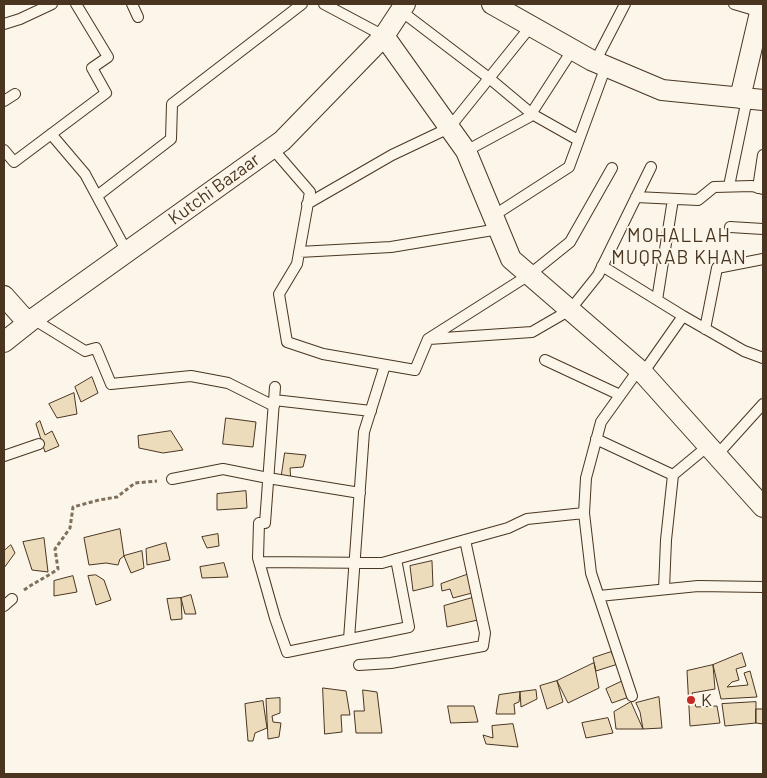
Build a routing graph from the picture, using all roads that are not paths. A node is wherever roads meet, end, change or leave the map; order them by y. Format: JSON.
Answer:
{"nodes":[{"id":1,"x":52,"y":4,"type":"edge"},
{"id":2,"x":76,"y":4,"type":"edge"},
{"id":3,"x":132,"y":4,"type":"edge"},
{"id":4,"x":302,"y":4,"type":"edge"},
{"id":5,"x":324,"y":4,"type":"edge"},
{"id":6,"x":492,"y":4,"type":"edge"},
{"id":7,"x":625,"y":4,"type":"edge"},
{"id":8,"x":734,"y":4,"type":"edge"},
{"id":9,"x":403,"y":7,"type":"edge"},
{"id":10,"x":762,"y":8,"type":"edge"},
{"id":11,"x":138,"y":17,"type":"dead end"},
{"id":12,"x":4,"y":24,"type":"edge"},
{"id":13,"x":531,"y":26,"type":"junction"},
{"id":14,"x":384,"y":36,"type":"junction"},
{"id":15,"x":573,"y":49,"type":"junction"},
{"id":16,"x":600,"y":64,"type":"junction"},
{"id":17,"x":489,"y":78,"type":"junction"},
{"id":18,"x":15,"y":94,"type":"dead end"},
{"id":19,"x":750,"y":99,"type":"edge"},
{"id":20,"x":4,"y":101,"type":"edge"},
{"id":21,"x":532,"y":114,"type":"junction"},
{"id":22,"x":449,"y":128,"type":"junction"},
{"id":23,"x":51,"y":134,"type":"junction"},
{"id":24,"x":578,"y":140,"type":"junction"},
{"id":25,"x":272,"y":148,"type":"junction"},
{"id":26,"x":4,"y":150,"type":"edge"},
{"id":27,"x":466,"y":151,"type":"junction"},
{"id":28,"x":763,"y":155,"type":"edge"},
{"id":29,"x":650,"y":167,"type":"dead end"},
{"id":30,"x":612,"y":168,"type":"dead end"},
{"id":31,"x":729,"y":186,"type":"junction"},
{"id":32,"x":761,"y":188,"type":"edge"},
{"id":33,"x":97,"y":196,"type":"junction"},
{"id":34,"x":636,"y":198,"type":"junction"},
{"id":35,"x":673,"y":199,"type":"junction"},
{"id":36,"x":307,"y":204,"type":"junction"},
{"id":37,"x":496,"y":223,"type":"junction"},
{"id":38,"x":730,"y":227,"type":"dead end"},
{"id":39,"x":763,"y":229,"type":"edge"},
{"id":40,"x":127,"y":252,"type":"junction"},
{"id":41,"x":299,"y":252,"type":"junction"},
{"id":42,"x":763,"y":259,"type":"edge"},
{"id":43,"x":602,"y":266,"type":"junction"},
{"id":44,"x":529,"y":274,"type":"junction"},
{"id":45,"x":4,"y":296,"type":"edge"},
{"id":46,"x":657,"y":300,"type":"junction"},
{"id":47,"x":570,"y":310,"type":"junction"},
{"id":48,"x":683,"y":316,"type":"junction"},
{"id":49,"x":30,"y":321,"type":"junction"},
{"id":50,"x":705,"y":329,"type":"junction"},
{"id":51,"x":428,"y":339,"type":"junction"},
{"id":52,"x":4,"y":342,"type":"edge"},
{"id":53,"x":763,"y":358,"type":"edge"},
{"id":54,"x":545,"y":360,"type":"dead end"},
{"id":55,"x":384,"y":365,"type":"junction"},
{"id":56,"x":641,"y":371,"type":"junction"},
{"id":57,"x":275,"y":387,"type":"dead end"},
{"id":58,"x":620,"y":395,"type":"junction"},
{"id":59,"x":274,"y":403,"type":"junction"},
{"id":60,"x":763,"y":404,"type":"edge"},
{"id":61,"x":371,"y":411,"type":"junction"},
{"id":62,"x":596,"y":439,"type":"junction"},
{"id":63,"x":39,"y":444,"type":"dead end"},
{"id":64,"x":712,"y":451,"type":"junction"},
{"id":65,"x":4,"y":456,"type":"edge"},
{"id":66,"x":673,"y":476,"type":"junction"},
{"id":67,"x":268,"y":478,"type":"junction"},
{"id":68,"x":172,"y":479,"type":"road end"},
{"id":69,"x":360,"y":493,"type":"junction"},
{"id":70,"x":763,"y":507,"type":"edge"},
{"id":71,"x":584,"y":513,"type":"junction"},
{"id":72,"x":465,"y":540,"type":"junction"},
{"id":73,"x":396,"y":559,"type":"junction"},
{"id":74,"x":259,"y":562,"type":"junction"},
{"id":75,"x":355,"y":563,"type":"junction"},
{"id":76,"x":763,"y":587,"type":"edge"},
{"id":77,"x":664,"y":589,"type":"junction"},
{"id":78,"x":599,"y":596,"type":"junction"},
{"id":79,"x":349,"y":639,"type":"junction"},
{"id":80,"x":359,"y":665,"type":"dead end"},
{"id":81,"x":632,"y":696,"type":"dead end"}],
"edges":[{"from":1,"to":12,"type":"lane"},
{"from":2,"to":23,"type":"lane"},
{"from":3,"to":11,"type":"lane"},
{"from":4,"to":33,"type":"lane"},
{"from":5,"to":14,"type":"lane"},
{"from":6,"to":13,"type":"street"},
{"from":7,"to":16,"type":"lane"},
{"from":8,"to":10,"type":"lane"},
{"from":9,"to":14,"type":"street","name":"Kutchi Bazaar"},
{"from":9,"to":17,"type":"lane"},
{"from":10,"to":19,"type":"street"},
{"from":13,"to":15,"type":"street"},
{"from":13,"to":17,"type":"lane"},
{"from":14,"to":22,"type":"street"},
{"from":14,"to":25,"type":"street","name":"Kutchi Bazaar"},
{"from":15,"to":16,"type":"street"},
{"from":15,"to":21,"type":"lane"},
{"from":16,"to":19,"type":"street"},
{"from":16,"to":24,"type":"lane"},
{"from":17,"to":21,"type":"lane"},
{"from":17,"to":22,"type":"lane"},
{"from":18,"to":20,"type":"lane"},
{"from":19,"to":31,"type":"lane"},
{"from":21,"to":24,"type":"lane"},
{"from":21,"to":27,"type":"lane"},
{"from":22,"to":27,"type":"street"},
{"from":22,"to":36,"type":"lane"},
{"from":23,"to":26,"type":"lane"},
{"from":23,"to":33,"type":"lane"},
{"from":24,"to":37,"type":"lane"},
{"from":25,"to":36,"type":"lane"},
{"from":25,"to":40,"type":"street","name":"Kutchi Bazaar"},
{"from":27,"to":37,"type":"street"},
{"from":28,"to":32,"type":"lane"},
{"from":29,"to":34,"type":"lane"},
{"from":30,"to":44,"type":"lane"},
{"from":31,"to":32,"type":"lane"},
{"from":31,"to":35,"type":"lane"},
{"from":33,"to":40,"type":"lane"},
{"from":34,"to":35,"type":"lane"},
{"from":34,"to":43,"type":"lane"},
{"from":35,"to":46,"type":"lane"},
{"from":36,"to":41,"type":"lane"},
{"from":37,"to":41,"type":"lane"},
{"from":37,"to":44,"type":"street"},
{"from":38,"to":39,"type":"lane"},
{"from":40,"to":49,"type":"street","name":"Kutchi Bazaar"},
{"from":41,"to":55,"type":"lane"},
{"from":42,"to":50,"type":"lane"},
{"from":43,"to":46,"type":"lane"},
{"from":43,"to":47,"type":"lane"},
{"from":44,"to":47,"type":"street"},
{"from":44,"to":51,"type":"lane"},
{"from":45,"to":49,"type":"street"},
{"from":46,"to":48,"type":"lane"},
{"from":47,"to":51,"type":"lane"},
{"from":47,"to":56,"type":"street"},
{"from":48,"to":50,"type":"lane"},
{"from":48,"to":56,"type":"lane"},
{"from":49,"to":52,"type":"street","name":"Kutchi Bazaar"},
{"from":49,"to":59,"type":"lane"},
{"from":50,"to":53,"type":"lane"},
{"from":51,"to":55,"type":"lane"},
{"from":54,"to":58,"type":"lane"},
{"from":55,"to":61,"type":"lane"},
{"from":56,"to":58,"type":"lane"},
{"from":56,"to":64,"type":"street"},
{"from":57,"to":59,"type":"lane"},
{"from":58,"to":62,"type":"lane"},
{"from":59,"to":61,"type":"lane"},
{"from":59,"to":67,"type":"lane"},
{"from":60,"to":64,"type":"lane"},
{"from":61,"to":69,"type":"lane"},
{"from":62,"to":66,"type":"lane"},
{"from":62,"to":71,"type":"lane"},
{"from":63,"to":65,"type":"lane"},
{"from":64,"to":66,"type":"lane"},
{"from":64,"to":70,"type":"street"},
{"from":66,"to":77,"type":"lane"},
{"from":67,"to":68,"type":"lane"},
{"from":67,"to":69,"type":"lane"},
{"from":67,"to":74,"type":"lane"},
{"from":69,"to":75,"type":"lane"},
{"from":71,"to":72,"type":"lane"},
{"from":71,"to":78,"type":"lane"},
{"from":72,"to":73,"type":"lane"},
{"from":72,"to":80,"type":"lane"},
{"from":73,"to":75,"type":"lane"},
{"from":73,"to":79,"type":"lane"},
{"from":74,"to":75,"type":"lane"},
{"from":74,"to":79,"type":"lane"},
{"from":75,"to":79,"type":"lane"},
{"from":76,"to":77,"type":"lane"},
{"from":77,"to":78,"type":"lane"},
{"from":78,"to":81,"type":"lane"}]}
